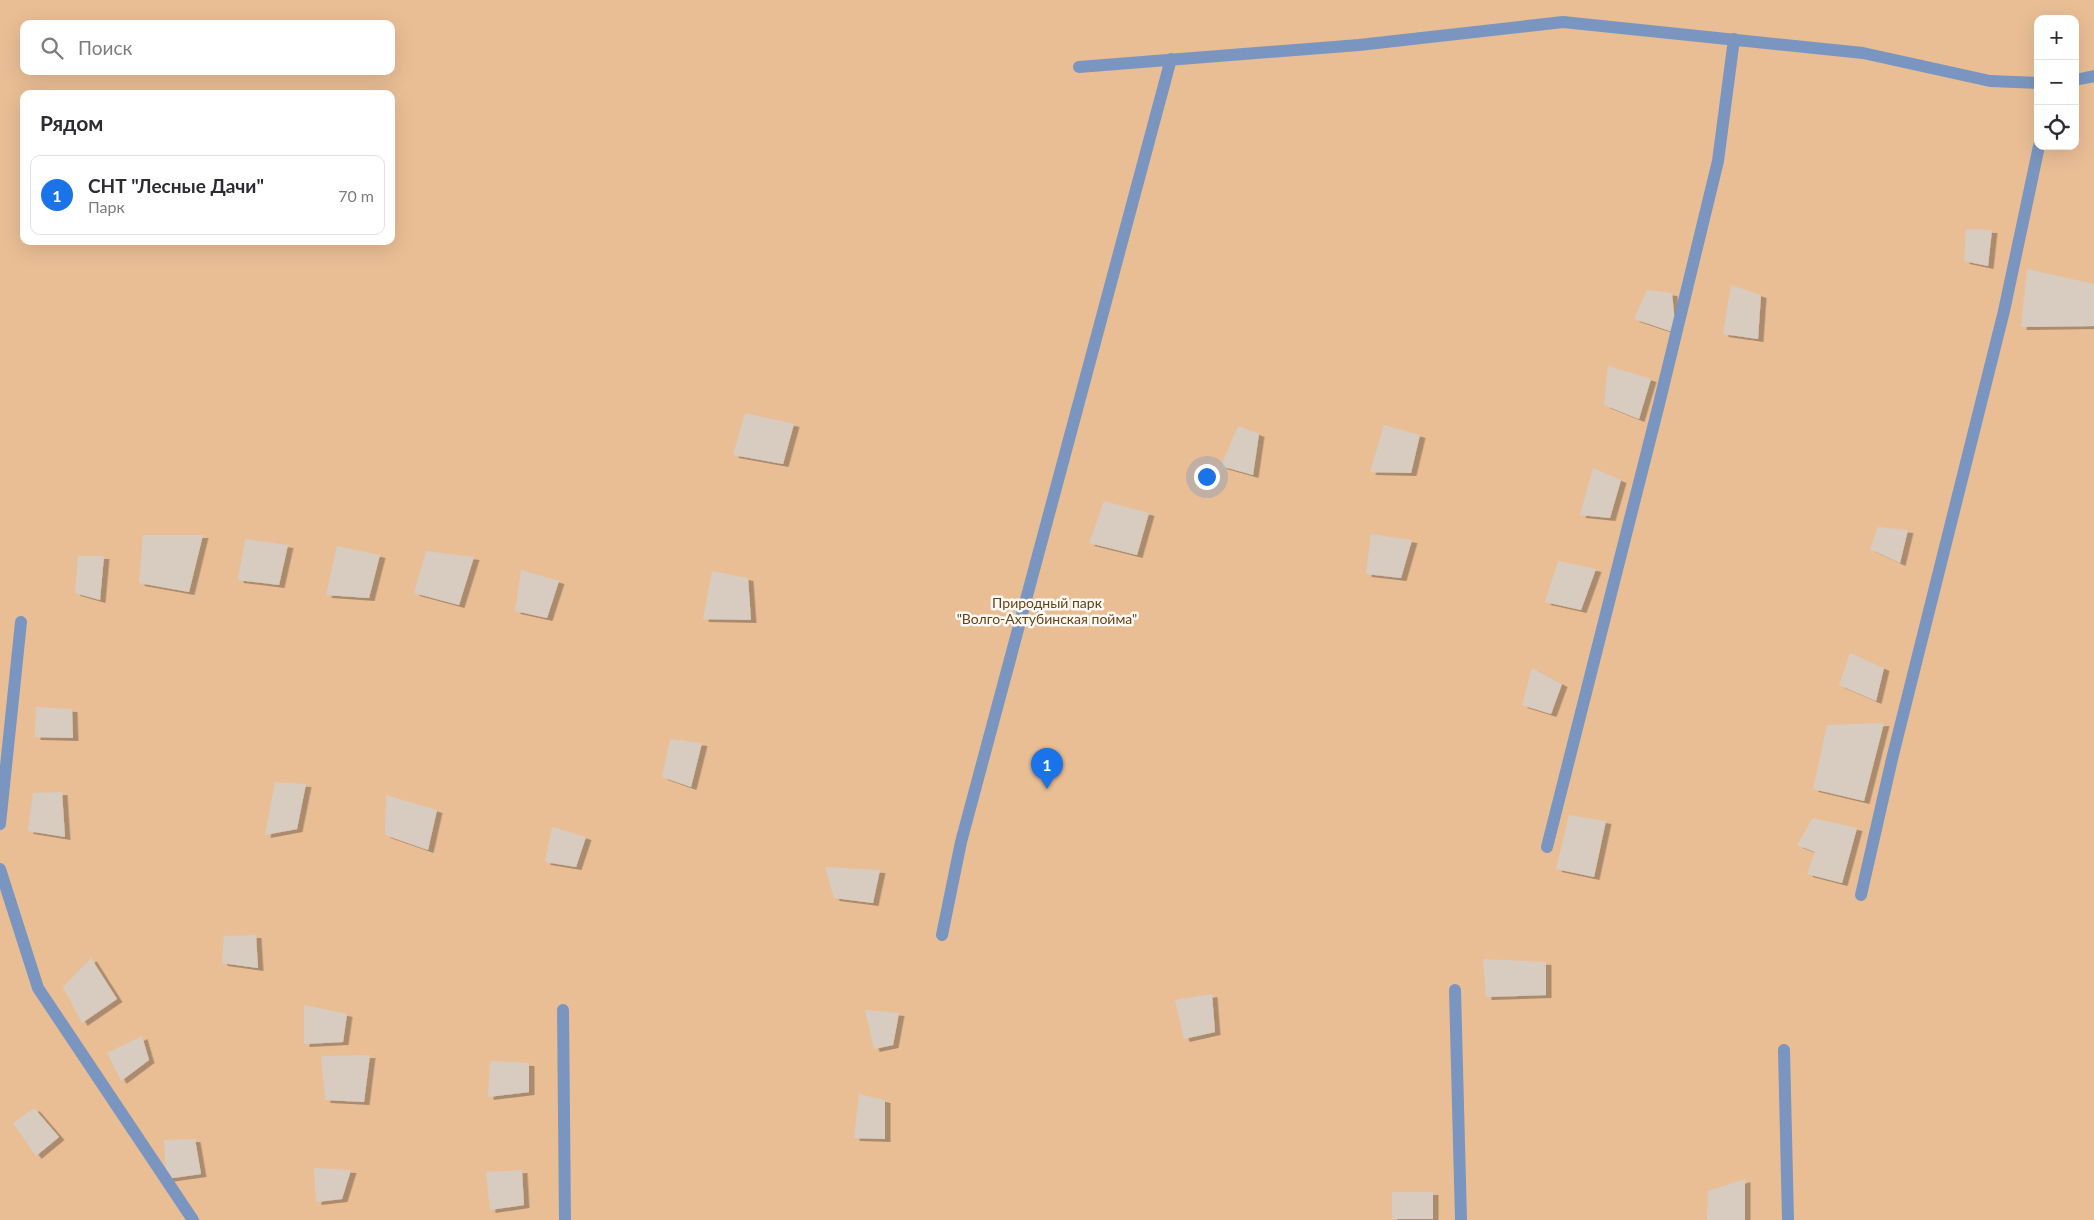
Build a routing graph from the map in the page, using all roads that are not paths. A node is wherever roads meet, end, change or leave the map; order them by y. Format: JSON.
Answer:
{"nodes":[{"id":1,"x":1734,"y":40,"type":"junction"},
{"id":2,"x":1171,"y":60,"type":"junction"},
{"id":3,"x":1079,"y":67,"type":"dead end"},
{"id":4,"x":2094,"y":76,"type":"edge"},
{"id":5,"x":2079,"y":79,"type":"edge"},
{"id":6,"x":2034,"y":83,"type":"edge"},
{"id":7,"x":2038,"y":150,"type":"edge"},
{"id":8,"x":21,"y":622,"type":"dead end"},
{"id":9,"x":0,"y":824,"type":"edge"},
{"id":10,"x":1547,"y":847,"type":"dead end"},
{"id":11,"x":0,"y":869,"type":"edge"},
{"id":12,"x":1861,"y":895,"type":"dead end"},
{"id":13,"x":942,"y":935,"type":"dead end"},
{"id":14,"x":1455,"y":990,"type":"dead end"},
{"id":15,"x":563,"y":1010,"type":"dead end"},
{"id":16,"x":1784,"y":1050,"type":"dead end"},
{"id":17,"x":194,"y":1220,"type":"edge"},
{"id":18,"x":565,"y":1220,"type":"edge"},
{"id":19,"x":1460,"y":1220,"type":"edge"},
{"id":20,"x":1788,"y":1220,"type":"edge"}],
"edges":[{"from":1,"to":2,"type":"street"},
{"from":1,"to":6,"type":"street"},
{"from":1,"to":10,"type":"street"},
{"from":2,"to":3,"type":"street"},
{"from":2,"to":13,"type":"street"},
{"from":4,"to":5,"type":"street"},
{"from":7,"to":12,"type":"street"},
{"from":8,"to":9,"type":"street"},
{"from":11,"to":17,"type":"street"},
{"from":14,"to":19,"type":"street"},
{"from":15,"to":18,"type":"street"},
{"from":16,"to":20,"type":"street"}]}
